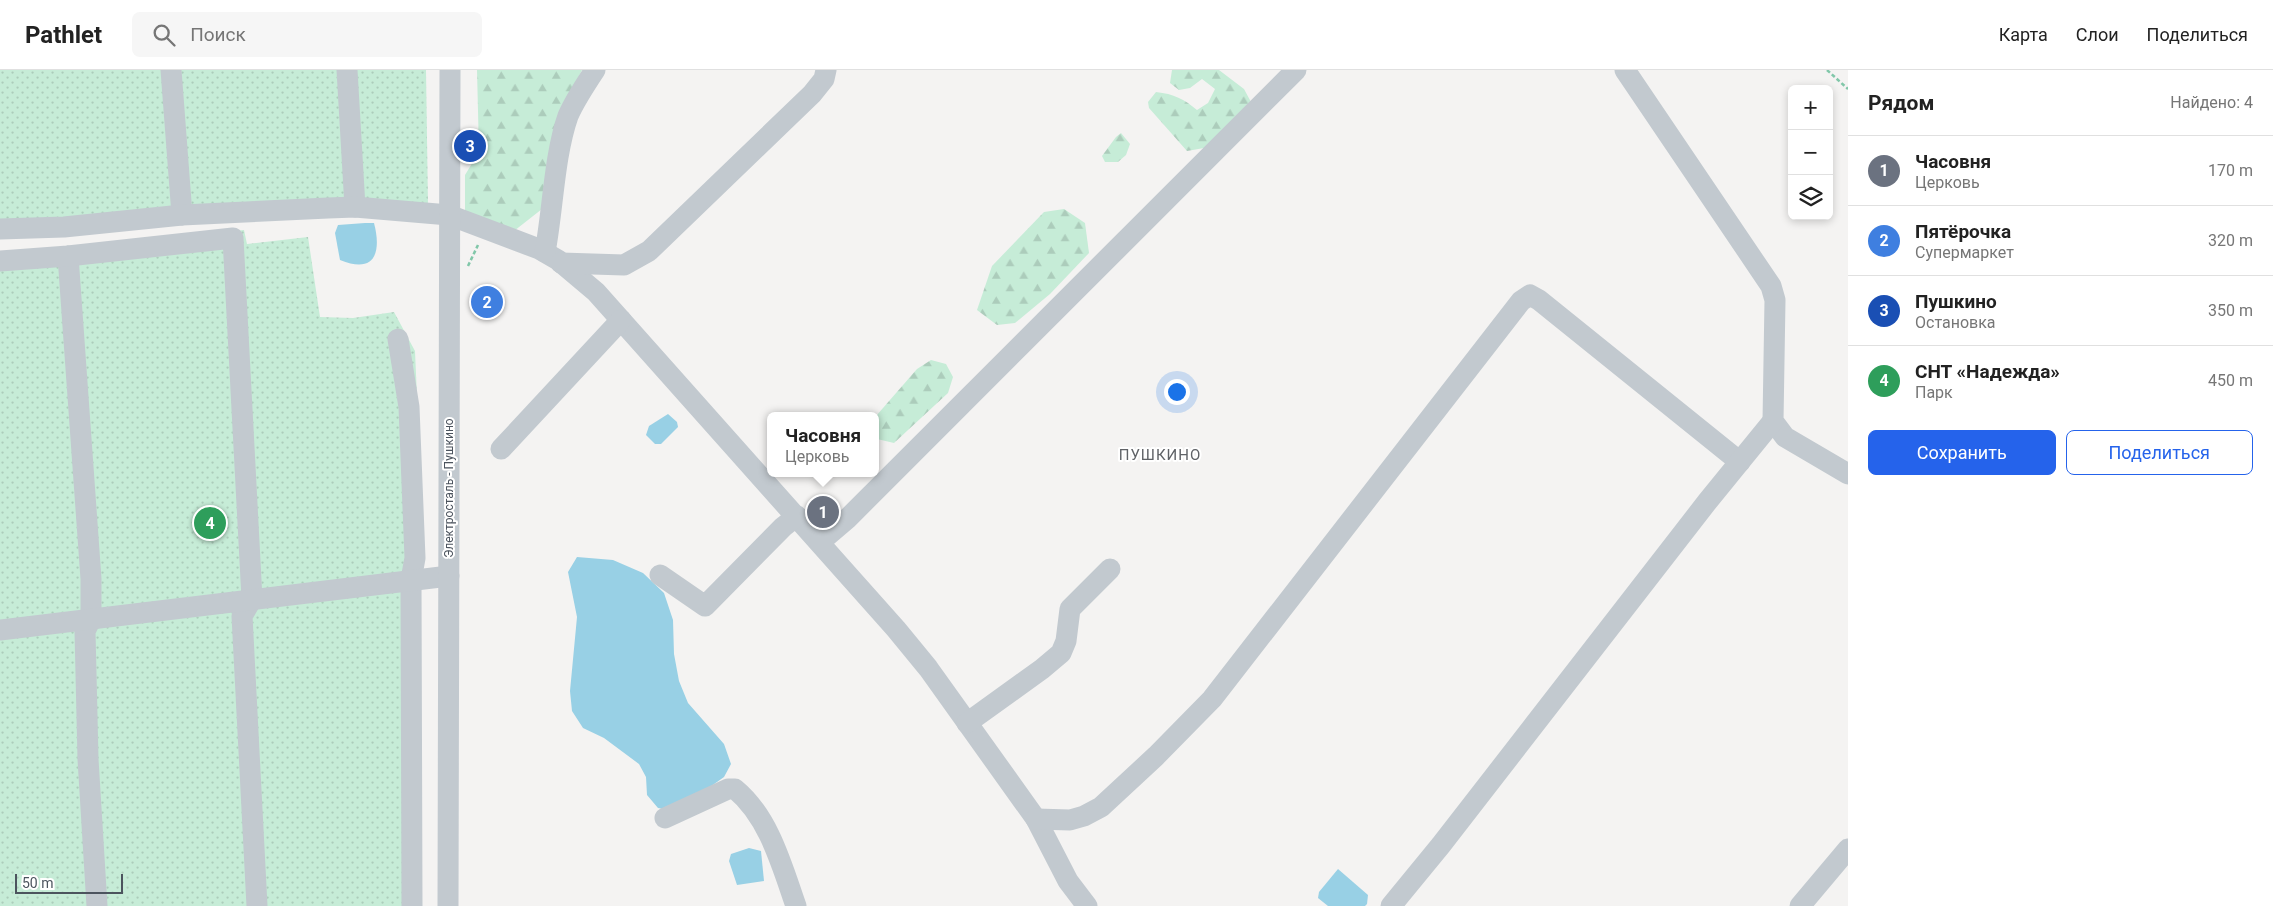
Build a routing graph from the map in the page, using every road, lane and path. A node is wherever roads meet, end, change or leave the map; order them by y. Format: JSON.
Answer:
{"nodes":[{"id":1,"x":172,"y":70,"type":"edge"},
{"id":2,"x":347,"y":70,"type":"edge"},
{"id":3,"x":450,"y":70,"type":"edge"},
{"id":4,"x":595,"y":70,"type":"edge"},
{"id":5,"x":826,"y":70,"type":"edge"},
{"id":6,"x":1296,"y":70,"type":"edge"},
{"id":7,"x":1625,"y":70,"type":"edge"},
{"id":8,"x":1827,"y":70,"type":"edge"},
{"id":9,"x":1848,"y":89,"type":"edge"},
{"id":10,"x":355,"y":207,"type":"junction"},
{"id":11,"x":182,"y":215,"type":"junction"},
{"id":12,"x":449,"y":216,"type":"junction"},
{"id":13,"x":0,"y":229,"type":"edge"},
{"id":14,"x":485,"y":229,"type":"junction"},
{"id":15,"x":68,"y":256,"type":"junction"},
{"id":16,"x":553,"y":258,"type":"junction"},
{"id":17,"x":0,"y":261,"type":"edge"},
{"id":18,"x":468,"y":266,"type":"dead end"},
{"id":19,"x":622,"y":320,"type":"junction"},
{"id":20,"x":398,"y":339,"type":"dead end"},
{"id":21,"x":1773,"y":421,"type":"junction"},
{"id":22,"x":501,"y":449,"type":"dead end"},
{"id":23,"x":1740,"y":462,"type":"junction"},
{"id":24,"x":1848,"y":474,"type":"edge"},
{"id":25,"x":797,"y":516,"type":"junction"},
{"id":26,"x":820,"y":542,"type":"junction"},
{"id":27,"x":1110,"y":569,"type":"dead end"},
{"id":28,"x":660,"y":575,"type":"dead end"},
{"id":29,"x":449,"y":576,"type":"junction"},
{"id":30,"x":411,"y":580,"type":"junction"},
{"id":31,"x":252,"y":599,"type":"junction"},
{"id":32,"x":91,"y":619,"type":"junction"},
{"id":33,"x":0,"y":630,"type":"edge"},
{"id":34,"x":967,"y":723,"type":"junction"},
{"id":35,"x":665,"y":818,"type":"dead end"},
{"id":36,"x":1036,"y":819,"type":"junction"},
{"id":37,"x":1848,"y":848,"type":"edge"},
{"id":38,"x":97,"y":906,"type":"edge"},
{"id":39,"x":256,"y":906,"type":"edge"},
{"id":40,"x":412,"y":906,"type":"edge"},
{"id":41,"x":448,"y":906,"type":"edge"},
{"id":42,"x":796,"y":906,"type":"edge"},
{"id":43,"x":1088,"y":906,"type":"edge"},
{"id":44,"x":1391,"y":906,"type":"edge"},
{"id":45,"x":1800,"y":906,"type":"edge"}],
"edges":[{"from":1,"to":11,"type":"street"},
{"from":2,"to":10,"type":"street"},
{"from":3,"to":12,"type":"street","name":"Электросталь - Пушкино"},
{"from":4,"to":16,"type":"street"},
{"from":5,"to":16,"type":"street"},
{"from":6,"to":26,"type":"street"},
{"from":7,"to":21,"type":"street"},
{"from":8,"to":9,"type":"path"},
{"from":10,"to":11,"type":"street"},
{"from":10,"to":12,"type":"street"},
{"from":11,"to":13,"type":"street"},
{"from":12,"to":14,"type":"street"},
{"from":12,"to":29,"type":"street","name":"Электросталь - Пушкино"},
{"from":14,"to":16,"type":"street"},
{"from":14,"to":18,"type":"path"},
{"from":15,"to":17,"type":"street"},
{"from":15,"to":31,"type":"street"},
{"from":15,"to":32,"type":"street"},
{"from":16,"to":19,"type":"street"},
{"from":19,"to":22,"type":"street"},
{"from":19,"to":25,"type":"street"},
{"from":20,"to":30,"type":"street"},
{"from":21,"to":23,"type":"street"},
{"from":21,"to":24,"type":"street"},
{"from":23,"to":36,"type":"street"},
{"from":23,"to":44,"type":"street"},
{"from":25,"to":26,"type":"street"},
{"from":25,"to":28,"type":"street"},
{"from":26,"to":34,"type":"street"},
{"from":27,"to":34,"type":"street"},
{"from":29,"to":30,"type":"street"},
{"from":29,"to":41,"type":"street","name":"Электросталь - Пушкино"},
{"from":30,"to":31,"type":"street"},
{"from":30,"to":40,"type":"street"},
{"from":31,"to":32,"type":"street"},
{"from":31,"to":39,"type":"street"},
{"from":32,"to":33,"type":"street"},
{"from":32,"to":38,"type":"street"},
{"from":34,"to":36,"type":"street"},
{"from":35,"to":42,"type":"street"},
{"from":36,"to":43,"type":"street"},
{"from":37,"to":45,"type":"street"}]}
